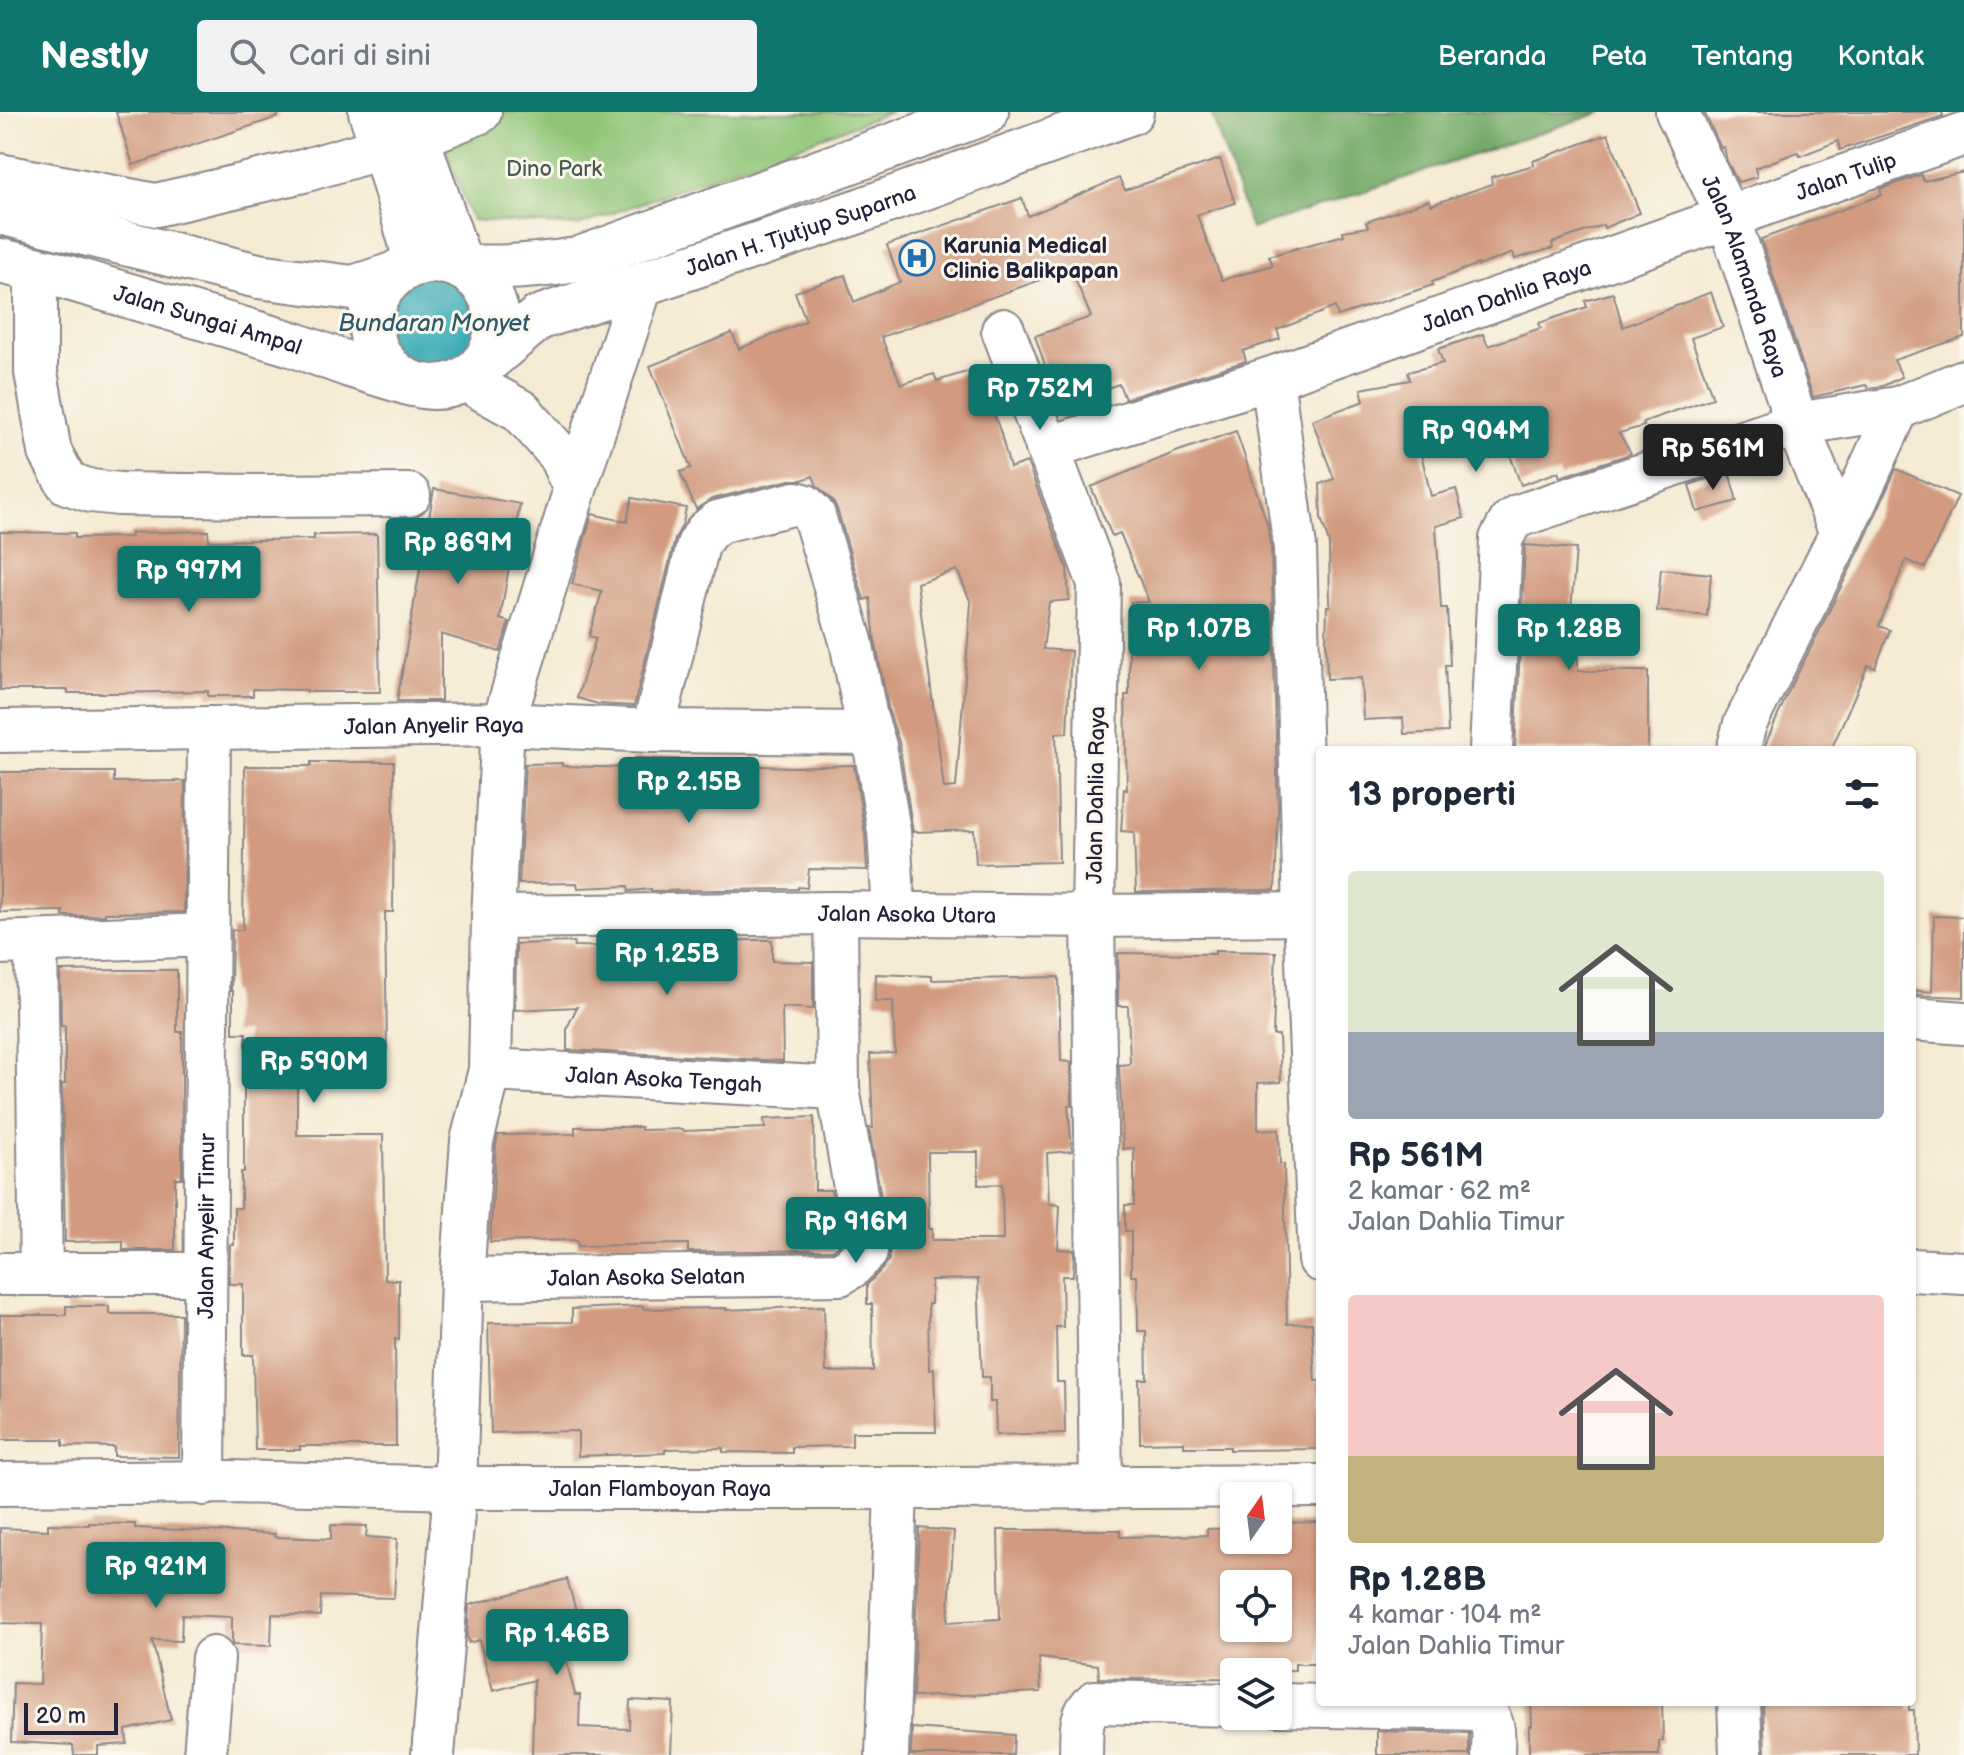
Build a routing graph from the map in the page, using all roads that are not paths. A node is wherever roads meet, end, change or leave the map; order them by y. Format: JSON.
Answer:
{"nodes":[{"id":1,"x":480,"y":112,"type":"edge"},
{"id":2,"x":986,"y":112,"type":"edge"},
{"id":3,"x":1131,"y":112,"type":"edge"},
{"id":4,"x":1677,"y":112,"type":"edge"},
{"id":5,"x":395,"y":127,"type":"edge"},
{"id":6,"x":1964,"y":134,"type":"edge"},
{"id":7,"x":0,"y":175,"type":"edge"},
{"id":8,"x":0,"y":212,"type":"edge"},
{"id":9,"x":1728,"y":217,"type":"junction"},
{"id":10,"x":18,"y":265,"type":"edge"},
{"id":11,"x":462,"y":267,"type":"junction"},
{"id":12,"x":404,"y":269,"type":"junction"},
{"id":13,"x":642,"y":283,"type":"junction"},
{"id":14,"x":1003,"y":330,"type":"dead end"},
{"id":15,"x":474,"y":372,"type":"junction"},
{"id":16,"x":1272,"y":378,"type":"junction"},
{"id":17,"x":1964,"y":381,"type":"edge"},
{"id":18,"x":412,"y":384,"type":"junction"},
{"id":19,"x":1898,"y":408,"type":"junction"},
{"id":20,"x":1797,"y":424,"type":"junction"},
{"id":21,"x":1047,"y":448,"type":"junction"},
{"id":22,"x":575,"y":489,"type":"junction"},
{"id":23,"x":409,"y":495,"type":"dead end"},
{"id":24,"x":1841,"y":533,"type":"junction"},
{"id":25,"x":503,"y":724,"type":"junction"},
{"id":26,"x":209,"y":728,"type":"junction"},
{"id":27,"x":0,"y":731,"type":"edge"},
{"id":28,"x":653,"y":731,"type":"junction"},
{"id":29,"x":870,"y":733,"type":"junction"},
{"id":30,"x":1491,"y":746,"type":"edge"},
{"id":31,"x":1739,"y":746,"type":"edge"},
{"id":32,"x":836,"y":913,"type":"junction"},
{"id":33,"x":894,"y":913,"type":"junction"},
{"id":34,"x":1312,"y":914,"type":"edge"},
{"id":35,"x":1093,"y":916,"type":"junction"},
{"id":36,"x":493,"y":917,"type":"junction"},
{"id":37,"x":207,"y":935,"type":"junction"},
{"id":38,"x":18,"y":943,"type":"edge"},
{"id":39,"x":1916,"y":1019,"type":"edge"},
{"id":40,"x":1964,"y":1023,"type":"edge"},
{"id":41,"x":490,"y":1070,"type":"junction"},
{"id":42,"x":1316,"y":1087,"type":"edge"},
{"id":43,"x":838,"y":1088,"type":"junction"},
{"id":44,"x":1916,"y":1270,"type":"edge"},
{"id":45,"x":1964,"y":1273,"type":"edge"},
{"id":46,"x":20,"y":1274,"type":"edge"},
{"id":47,"x":204,"y":1274,"type":"junction"},
{"id":48,"x":462,"y":1279,"type":"junction"},
{"id":49,"x":0,"y":1484,"type":"edge"},
{"id":50,"x":204,"y":1484,"type":"junction"},
{"id":51,"x":1316,"y":1486,"type":"edge"},
{"id":52,"x":1101,"y":1487,"type":"junction"},
{"id":53,"x":455,"y":1488,"type":"junction"},
{"id":54,"x":896,"y":1488,"type":"junction"},
{"id":55,"x":213,"y":1658,"type":"dead end"},
{"id":56,"x":1220,"y":1705,"type":"edge"},
{"id":57,"x":1292,"y":1705,"type":"edge"},
{"id":58,"x":1316,"y":1706,"type":"edge"},
{"id":59,"x":1329,"y":1706,"type":"edge"},
{"id":60,"x":1739,"y":1706,"type":"edge"},
{"id":61,"x":205,"y":1755,"type":"edge"},
{"id":62,"x":433,"y":1755,"type":"edge"},
{"id":63,"x":887,"y":1755,"type":"edge"},
{"id":64,"x":1081,"y":1755,"type":"edge"},
{"id":65,"x":1493,"y":1755,"type":"edge"},
{"id":66,"x":1741,"y":1755,"type":"edge"}],
"edges":[{"from":1,"to":5,"type":"street"},
{"from":2,"to":11,"type":"main road","name":"Jalan H. Tjutjup Suparna"},
{"from":3,"to":13,"type":"main road","name":"Jalan H. Tjutjup Suparna"},
{"from":4,"to":9,"type":"street","name":"Jalan Alamanda Raya"},
{"from":5,"to":7,"type":"street"},
{"from":5,"to":11,"type":"street"},
{"from":5,"to":12,"type":"street"},
{"from":6,"to":9,"type":"street","name":"Jalan Tulip"},
{"from":8,"to":12,"type":"main road"},
{"from":9,"to":16,"type":"street","name":"Jalan Dahlia Raya"},
{"from":9,"to":20,"type":"street","name":"Jalan Alamanda Raya"},
{"from":10,"to":18,"type":"main road","name":"Jalan Sungai Ampal"},
{"from":10,"to":23,"type":"street"},
{"from":11,"to":12,"type":"main road"},
{"from":11,"to":15,"type":"main road"},
{"from":12,"to":18,"type":"main road"},
{"from":13,"to":15,"type":"main road","name":"Jalan H. Tjutjup Suparna"},
{"from":13,"to":22,"type":"street"},
{"from":14,"to":21,"type":"street"},
{"from":15,"to":18,"type":"main road"},
{"from":15,"to":22,"type":"street"},
{"from":16,"to":21,"type":"street","name":"Jalan Dahlia Raya"},
{"from":16,"to":34,"type":"street"},
{"from":17,"to":19,"type":"street"},
{"from":19,"to":20,"type":"street"},
{"from":19,"to":24,"type":"street"},
{"from":20,"to":24,"type":"street","name":"Jalan Alamanda Raya"},
{"from":20,"to":30,"type":"street"},
{"from":21,"to":35,"type":"street","name":"Jalan Dahlia Raya"},
{"from":22,"to":25,"type":"street"},
{"from":24,"to":31,"type":"street"},
{"from":25,"to":26,"type":"street","name":"Jalan Anyelir Raya"},
{"from":25,"to":28,"type":"street","name":"Jalan Anyelir Raya"},
{"from":25,"to":36,"type":"street"},
{"from":26,"to":27,"type":"street","name":"Jalan Anyelir Raya"},
{"from":26,"to":37,"type":"street","name":"Jalan Anyelir Timur"},
{"from":28,"to":29,"type":"street","name":"Jalan Anyelir Raya"},
{"from":28,"to":29,"type":"street"},
{"from":29,"to":33,"type":"street"},
{"from":32,"to":33,"type":"street","name":"Jalan Asoka Utara"},
{"from":32,"to":36,"type":"street","name":"Jalan Asoka Utara"},
{"from":32,"to":43,"type":"street","name":"Jalan Asoka Selatan"},
{"from":33,"to":35,"type":"street","name":"Jalan Asoka Utara"},
{"from":34,"to":35,"type":"street","name":"Jalan Asoka Utara"},
{"from":34,"to":42,"type":"street"},
{"from":35,"to":52,"type":"street","name":"Jalan Dahlia Raya"},
{"from":36,"to":41,"type":"street"},
{"from":37,"to":38,"type":"street"},
{"from":37,"to":47,"type":"street","name":"Jalan Anyelir Timur"},
{"from":38,"to":46,"type":"street"},
{"from":39,"to":40,"type":"street"},
{"from":41,"to":43,"type":"street","name":"Jalan Asoka Tengah"},
{"from":41,"to":48,"type":"street"},
{"from":43,"to":48,"type":"street","name":"Jalan Asoka Selatan"},
{"from":44,"to":45,"type":"street"},
{"from":46,"to":47,"type":"street"},
{"from":47,"to":50,"type":"street","name":"Jalan Anyelir Timur"},
{"from":48,"to":53,"type":"street"},
{"from":49,"to":50,"type":"street","name":"Jalan Flamboyan Raya"},
{"from":50,"to":53,"type":"street","name":"Jalan Flamboyan Raya"},
{"from":51,"to":52,"type":"street","name":"Jalan Flamboyan Raya"},
{"from":52,"to":54,"type":"street","name":"Jalan Flamboyan Raya"},
{"from":53,"to":54,"type":"street","name":"Jalan Flamboyan Raya"},
{"from":53,"to":62,"type":"street"},
{"from":54,"to":63,"type":"street"},
{"from":55,"to":61,"type":"street"},
{"from":56,"to":64,"type":"street"},
{"from":57,"to":58,"type":"street"},
{"from":59,"to":65,"type":"street"},
{"from":60,"to":66,"type":"street"}]}
